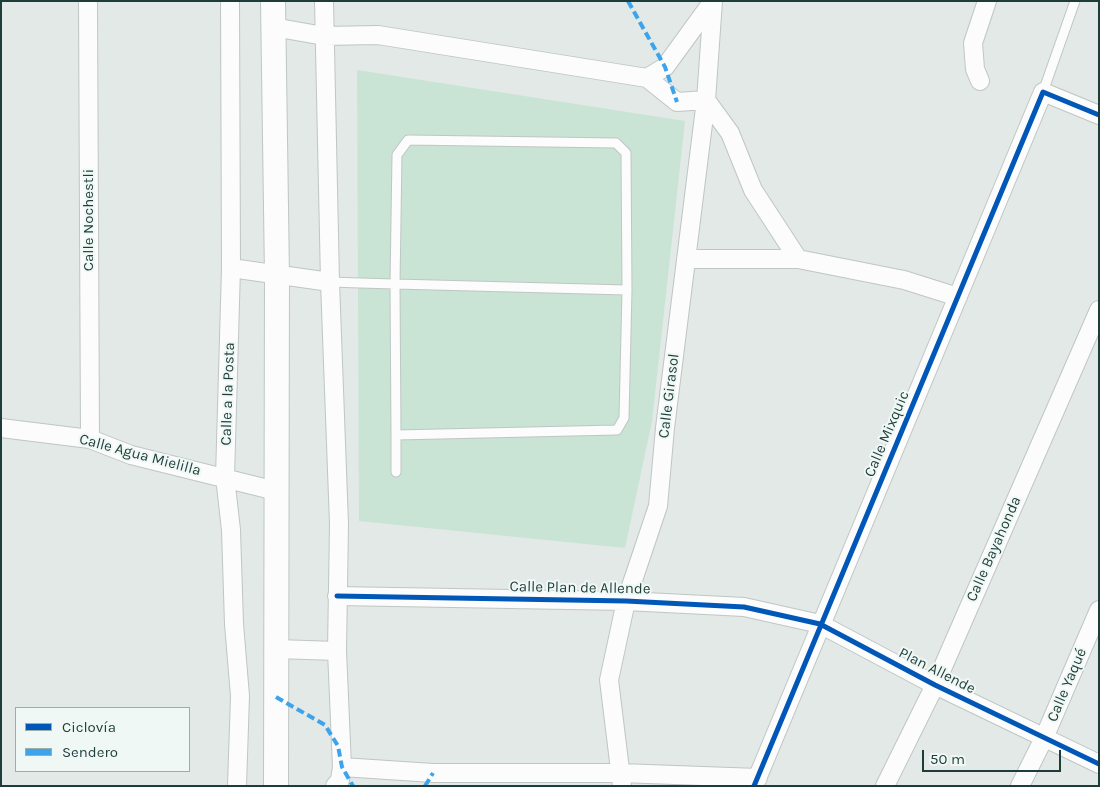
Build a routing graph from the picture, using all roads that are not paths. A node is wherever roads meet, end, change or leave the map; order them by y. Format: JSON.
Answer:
{"nodes":[{"id":1,"x":88,"y":1,"type":"edge"},
{"id":2,"x":230,"y":1,"type":"edge"},
{"id":3,"x":273,"y":1,"type":"edge"},
{"id":4,"x":324,"y":1,"type":"edge"},
{"id":5,"x":713,"y":1,"type":"edge"},
{"id":6,"x":987,"y":1,"type":"edge"},
{"id":7,"x":1075,"y":1,"type":"edge"},
{"id":8,"x":273,"y":27,"type":"junction"},
{"id":9,"x":324,"y":36,"type":"junction"},
{"id":10,"x":647,"y":78,"type":"junction"},
{"id":11,"x":980,"y":80,"type":"dead end"},
{"id":12,"x":1043,"y":92,"type":"junction"},
{"id":13,"x":706,"y":100,"type":"junction"},
{"id":14,"x":1099,"y":115,"type":"edge"},
{"id":15,"x":798,"y":258,"type":"junction"},
{"id":16,"x":686,"y":260,"type":"junction"},
{"id":17,"x":231,"y":268,"type":"junction"},
{"id":18,"x":277,"y":276,"type":"junction"},
{"id":19,"x":330,"y":282,"type":"junction"},
{"id":20,"x":395,"y":284,"type":"junction"},
{"id":21,"x":627,"y":290,"type":"junction"},
{"id":22,"x":958,"y":298,"type":"junction"},
{"id":23,"x":1099,"y":310,"type":"edge"},
{"id":24,"x":1,"y":428,"type":"edge"},
{"id":25,"x":396,"y":435,"type":"junction"},
{"id":26,"x":90,"y":439,"type":"junction"},
{"id":27,"x":396,"y":472,"type":"dead end"},
{"id":28,"x":225,"y":477,"type":"junction"},
{"id":29,"x":276,"y":491,"type":"junction"},
{"id":30,"x":337,"y":596,"type":"junction"},
{"id":31,"x":626,"y":601,"type":"junction"},
{"id":32,"x":1099,"y":610,"type":"edge"},
{"id":33,"x":820,"y":624,"type":"junction"},
{"id":34,"x":276,"y":649,"type":"junction"},
{"id":35,"x":337,"y":651,"type":"junction"},
{"id":36,"x":935,"y":685,"type":"junction"},
{"id":37,"x":1044,"y":738,"type":"junction"},
{"id":38,"x":1099,"y":764,"type":"edge"},
{"id":39,"x":342,"y":767,"type":"junction"},
{"id":40,"x":621,"y":779,"type":"edge"},
{"id":41,"x":756,"y":782,"type":"edge"},
{"id":42,"x":237,"y":786,"type":"edge"},
{"id":43,"x":276,"y":786,"type":"edge"},
{"id":44,"x":334,"y":786,"type":"edge"},
{"id":45,"x":885,"y":786,"type":"edge"},
{"id":46,"x":1020,"y":786,"type":"edge"}],
"edges":[{"from":1,"to":26,"type":"street","name":"Calle Nochestli"},
{"from":2,"to":17,"type":"street","name":"Calle a la Posta"},
{"from":3,"to":8,"type":"street"},
{"from":4,"to":9,"type":"street"},
{"from":5,"to":10,"type":"street"},
{"from":5,"to":13,"type":"street","name":"Calle Girasol"},
{"from":6,"to":11,"type":"street"},
{"from":7,"to":12,"type":"lane","name":"Calle Mixquic"},
{"from":8,"to":9,"type":"street"},
{"from":8,"to":18,"type":"street"},
{"from":9,"to":10,"type":"street"},
{"from":9,"to":19,"type":"street"},
{"from":10,"to":13,"type":"street"},
{"from":12,"to":14,"type":"street"},
{"from":12,"to":22,"type":"street","name":"Calle Mixquic"},
{"from":13,"to":15,"type":"street"},
{"from":13,"to":16,"type":"street","name":"Calle Girasol"},
{"from":15,"to":16,"type":"street"},
{"from":15,"to":22,"type":"street"},
{"from":16,"to":31,"type":"street","name":"Calle Girasol"},
{"from":17,"to":18,"type":"street"},
{"from":17,"to":28,"type":"street","name":"Calle a la Posta"},
{"from":18,"to":19,"type":"street"},
{"from":18,"to":29,"type":"street"},
{"from":19,"to":20,"type":"lane"},
{"from":19,"to":30,"type":"street"},
{"from":20,"to":21,"type":"lane"},
{"from":20,"to":21,"type":"lane"},
{"from":20,"to":25,"type":"lane"},
{"from":21,"to":25,"type":"lane"},
{"from":22,"to":33,"type":"street","name":"Calle Mixquic"},
{"from":23,"to":36,"type":"street","name":"Calle Bayahonda"},
{"from":24,"to":26,"type":"street","name":"Calle Agua Mielilla"},
{"from":25,"to":27,"type":"lane"},
{"from":26,"to":28,"type":"street","name":"Calle Agua Mielilla"},
{"from":28,"to":29,"type":"street","name":"Calle Agua Mielilla"},
{"from":28,"to":42,"type":"street","name":"Calle a la Posta"},
{"from":29,"to":34,"type":"street"},
{"from":30,"to":31,"type":"street","name":"Calle Plan de Allende"},
{"from":30,"to":35,"type":"street"},
{"from":31,"to":33,"type":"street","name":"Calle Plan de Allende"},
{"from":31,"to":40,"type":"street","name":"Calle Girasol"},
{"from":32,"to":37,"type":"street","name":"Calle Yaqué"},
{"from":33,"to":36,"type":"street","name":"Plan Allende"},
{"from":33,"to":41,"type":"street","name":"Calle Mixquic"},
{"from":34,"to":35,"type":"street"},
{"from":34,"to":43,"type":"street"},
{"from":35,"to":39,"type":"street"},
{"from":36,"to":37,"type":"street","name":"Plan Allende"},
{"from":36,"to":45,"type":"street","name":"Calle Bayahonda"},
{"from":37,"to":38,"type":"street","name":"Plan Allende"},
{"from":37,"to":46,"type":"street","name":"Calle Yaqué"},
{"from":39,"to":40,"type":"street"},
{"from":39,"to":44,"type":"street"},
{"from":40,"to":41,"type":"street"}]}
